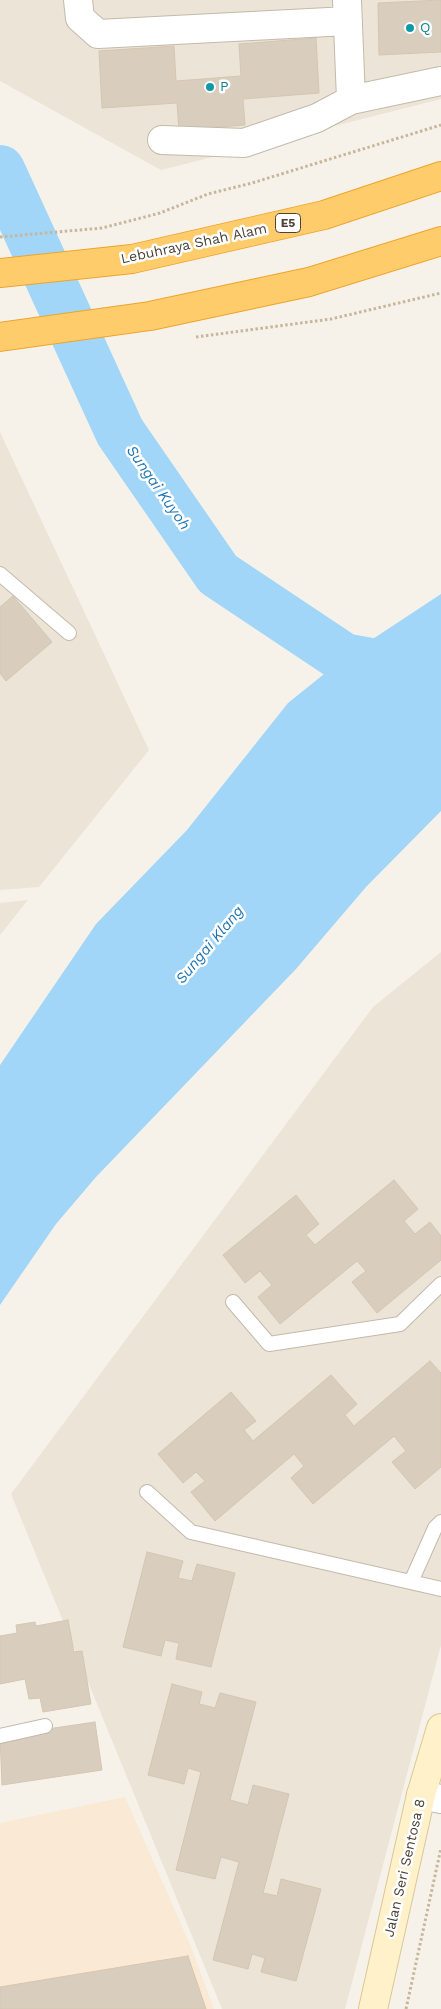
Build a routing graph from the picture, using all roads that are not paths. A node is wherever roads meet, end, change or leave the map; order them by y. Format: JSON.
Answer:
{"nodes":[{"id":1,"x":78,"y":0,"type":"edge"},
{"id":2,"x":348,"y":10,"type":"edge"},
{"id":3,"x":441,"y":81,"type":"edge"},
{"id":4,"x":352,"y":100,"type":"junction"},
{"id":5,"x":162,"y":140,"type":"dead end"},
{"id":6,"x":441,"y":176,"type":"edge"},
{"id":7,"x":441,"y":241,"type":"edge"},
{"id":8,"x":0,"y":272,"type":"edge"},
{"id":9,"x":0,"y":337,"type":"edge"},
{"id":10,"x":0,"y":574,"type":"edge"},
{"id":11,"x":69,"y":634,"type":"dead end"},
{"id":12,"x":441,"y":1284,"type":"edge"},
{"id":13,"x":233,"y":1302,"type":"dead end"},
{"id":14,"x":147,"y":1492,"type":"dead end"},
{"id":15,"x":441,"y":1522,"type":"edge"},
{"id":16,"x":411,"y":1582,"type":"junction"},
{"id":17,"x":441,"y":1589,"type":"edge"},
{"id":18,"x":46,"y":1726,"type":"dead end"},
{"id":19,"x":441,"y":1728,"type":"edge"},
{"id":20,"x":0,"y":1736,"type":"edge"},
{"id":21,"x":431,"y":1797,"type":"edge"},
{"id":22,"x":373,"y":2009,"type":"edge"}],
"edges":[{"from":1,"to":2,"type":"street"},
{"from":2,"to":4,"type":"street"},
{"from":3,"to":4,"type":"street"},
{"from":4,"to":5,"type":"street"},
{"from":6,"to":8,"type":"highway","name":"Lebuhraya Shah Alam","number":"E5"},
{"from":7,"to":9,"type":"highway"},
{"from":10,"to":11,"type":"lane"},
{"from":12,"to":13,"type":"lane"},
{"from":14,"to":16,"type":"lane"},
{"from":15,"to":16,"type":"lane"},
{"from":16,"to":17,"type":"lane"},
{"from":18,"to":20,"type":"lane"},
{"from":19,"to":21,"type":"main road","name":"Jalan Seri Sentosa 8"},
{"from":21,"to":22,"type":"main road","name":"Jalan Seri Sentosa 8"}]}
